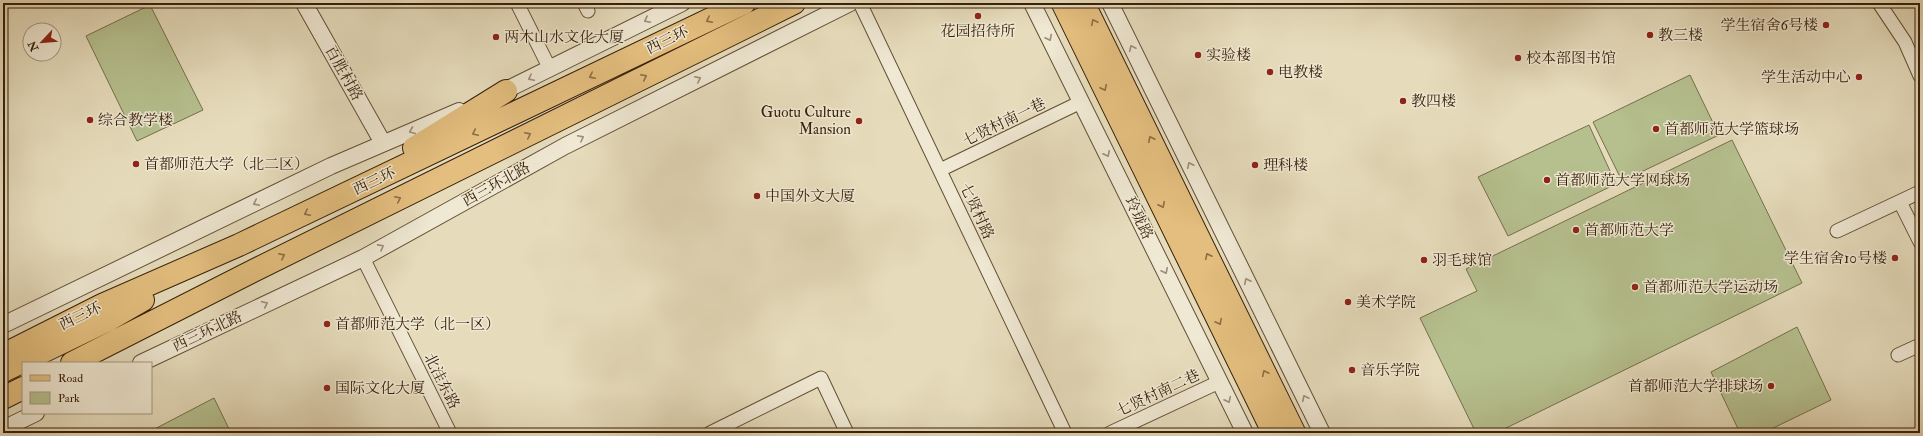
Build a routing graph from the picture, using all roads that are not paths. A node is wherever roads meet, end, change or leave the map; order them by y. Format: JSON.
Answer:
{"nodes":[{"id":1,"x":304,"y":3,"type":"edge"},
{"id":2,"x":517,"y":3,"type":"edge"},
{"id":3,"x":682,"y":3,"type":"edge"},
{"id":4,"x":744,"y":3,"type":"edge"},
{"id":5,"x":850,"y":3,"type":"edge"},
{"id":6,"x":860,"y":3,"type":"edge"},
{"id":7,"x":1032,"y":3,"type":"edge"},
{"id":8,"x":1062,"y":3,"type":"edge"},
{"id":9,"x":1084,"y":3,"type":"edge"},
{"id":10,"x":1110,"y":3,"type":"edge"},
{"id":11,"x":1879,"y":3,"type":"edge"},
{"id":12,"x":791,"y":5,"type":"edge"},
{"id":13,"x":550,"y":69,"type":"junction"},
{"id":14,"x":1920,"y":76,"type":"edge"},
{"id":15,"x":506,"y":91,"type":"junction"},
{"id":16,"x":1081,"y":102,"type":"junction"},
{"id":17,"x":383,"y":143,"type":"junction"},
{"id":18,"x":940,"y":170,"type":"junction"},
{"id":19,"x":1920,"y":192,"type":"edge"},
{"id":20,"x":1900,"y":202,"type":"junction"},
{"id":21,"x":326,"y":203,"type":"junction"},
{"id":22,"x":1837,"y":231,"type":"dead end"},
{"id":23,"x":1920,"y":242,"type":"edge"},
{"id":24,"x":239,"y":245,"type":"junction"},
{"id":25,"x":362,"y":258,"type":"junction"},
{"id":26,"x":253,"y":271,"type":"junction"},
{"id":27,"x":111,"y":323,"type":"junction"},
{"id":28,"x":3,"y":325,"type":"edge"},
{"id":29,"x":24,"y":344,"type":"junction"},
{"id":30,"x":1920,"y":345,"type":"edge"},
{"id":31,"x":3,"y":349,"type":"edge"},
{"id":32,"x":3,"y":354,"type":"edge"},
{"id":33,"x":1898,"y":355,"type":"dead end"},
{"id":34,"x":23,"y":362,"type":"edge"},
{"id":35,"x":43,"y":362,"type":"edge"},
{"id":36,"x":74,"y":362,"type":"edge"},
{"id":37,"x":143,"y":362,"type":"edge"},
{"id":38,"x":22,"y":363,"type":"edge"},
{"id":39,"x":3,"y":371,"type":"edge"},
{"id":40,"x":22,"y":372,"type":"edge"},
{"id":41,"x":3,"y":382,"type":"edge"},
{"id":42,"x":1220,"y":382,"type":"junction"},
{"id":43,"x":22,"y":388,"type":"edge"},
{"id":44,"x":3,"y":398,"type":"edge"},
{"id":45,"x":34,"y":414,"type":"edge"},
{"id":46,"x":3,"y":429,"type":"edge"},
{"id":47,"x":714,"y":432,"type":"edge"},
{"id":48,"x":450,"y":433,"type":"edge"},
{"id":49,"x":847,"y":433,"type":"edge"},
{"id":50,"x":1065,"y":433,"type":"edge"},
{"id":51,"x":1110,"y":433,"type":"edge"},
{"id":52,"x":1245,"y":433,"type":"edge"},
{"id":53,"x":1273,"y":433,"type":"edge"},
{"id":54,"x":1295,"y":433,"type":"edge"},
{"id":55,"x":1322,"y":433,"type":"edge"}],
"edges":[{"from":1,"to":17,"type":"street","name":"百胜村路"},
{"from":2,"to":13,"type":"street"},
{"from":3,"to":13,"type":"street","one_way":true},
{"from":4,"to":21,"type":"highway","name":"西三环","one_way":true},
{"from":25,"to":5,"type":"street","name":"西三环北路","one_way":true},
{"from":6,"to":18,"type":"street","name":"七贤村路"},
{"from":7,"to":16,"type":"street","name":"玲珑路","one_way":true},
{"from":8,"to":53,"type":"main road","name":"玲珑路","one_way":true},
{"from":54,"to":9,"type":"main road","one_way":true},
{"from":55,"to":10,"type":"street","one_way":true},
{"from":11,"to":14,"type":"street"},
{"from":26,"to":12,"type":"highway","name":"西三环","one_way":true},
{"from":13,"to":15,"type":"street","one_way":true},
{"from":15,"to":17,"type":"street","one_way":true},
{"from":15,"to":21,"type":"highway"},
{"from":16,"to":18,"type":"street","name":"七贤村南一巷"},
{"from":16,"to":42,"type":"street","name":"玲珑路","one_way":true},
{"from":17,"to":28,"type":"street","one_way":true},
{"from":18,"to":50,"type":"street","name":"七贤村路"},
{"from":19,"to":20,"type":"street"},
{"from":20,"to":22,"type":"street"},
{"from":20,"to":23,"type":"street"},
{"from":21,"to":24,"type":"highway","name":"西三环","one_way":true},
{"from":24,"to":27,"type":"highway"},
{"from":24,"to":29,"type":"highway","name":"西三环"},
{"from":37,"to":25,"type":"street","name":"西三环北路","one_way":true},
{"from":25,"to":48,"type":"street","name":"北洼东路"},
{"from":26,"to":27,"type":"highway"},
{"from":26,"to":36,"type":"highway","name":"西三环"},
{"from":27,"to":34,"type":"highway"},
{"from":27,"to":35,"type":"highway"},
{"from":29,"to":31,"type":"highway"},
{"from":29,"to":32,"type":"highway","name":"西三环"},
{"from":30,"to":33,"type":"street"},
{"from":38,"to":39,"type":"highway"},
{"from":40,"to":41,"type":"highway"},
{"from":42,"to":51,"type":"street","name":"七贤村南二巷"},
{"from":42,"to":52,"type":"street","name":"玲珑路","one_way":true},
{"from":43,"to":44,"type":"highway"},
{"from":45,"to":46,"type":"street"},
{"from":47,"to":49,"type":"street"}]}
